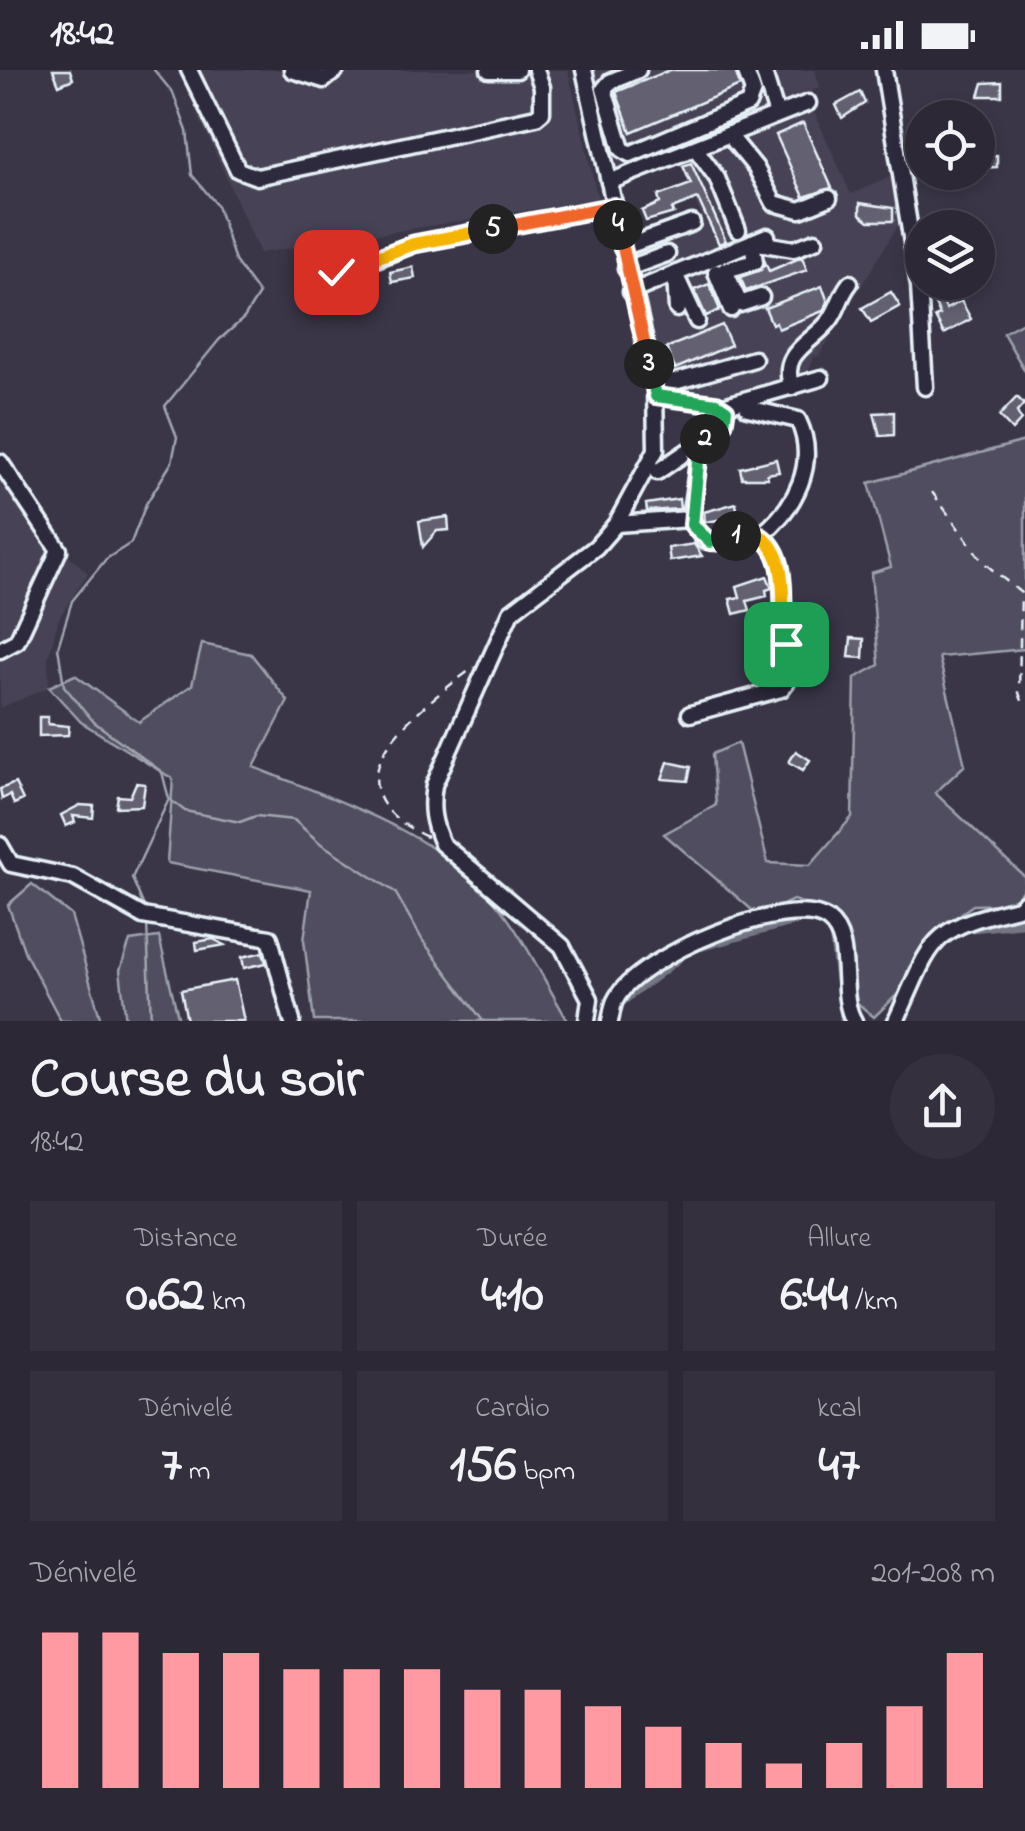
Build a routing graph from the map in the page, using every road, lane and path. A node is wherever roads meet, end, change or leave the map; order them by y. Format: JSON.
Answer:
{"nodes":[{"id":1,"x":189,"y":70,"type":"edge"},
{"id":2,"x":292,"y":70,"type":"edge"},
{"id":3,"x":336,"y":70,"type":"edge"},
{"id":4,"x":489,"y":70,"type":"edge"},
{"id":5,"x":517,"y":70,"type":"edge"},
{"id":6,"x":536,"y":70,"type":"edge"},
{"id":7,"x":584,"y":70,"type":"edge"},
{"id":8,"x":638,"y":70,"type":"edge"},
{"id":9,"x":744,"y":70,"type":"edge"},
{"id":10,"x":764,"y":70,"type":"edge"},
{"id":11,"x":884,"y":70,"type":"edge"},
{"id":12,"x":808,"y":103,"type":"dead end"},
{"id":13,"x":778,"y":116,"type":"junction"},
{"id":14,"x":729,"y":135,"type":"junction"},
{"id":15,"x":665,"y":140,"type":"junction"},
{"id":16,"x":696,"y":149,"type":"junction"},
{"id":17,"x":672,"y":158,"type":"junction"},
{"id":18,"x":609,"y":182,"type":"junction"},
{"id":19,"x":829,"y":198,"type":"dead end"},
{"id":20,"x":614,"y":206,"type":"junction"},
{"id":21,"x":692,"y":223,"type":"dead end"},
{"id":22,"x":738,"y":230,"type":"dead end"},
{"id":23,"x":760,"y":240,"type":"junction"},
{"id":24,"x":814,"y":241,"type":"dead end"},
{"id":25,"x":622,"y":248,"type":"junction"},
{"id":26,"x":404,"y":250,"type":"junction"},
{"id":27,"x":667,"y":254,"type":"dead end"},
{"id":28,"x":398,"y":267,"type":"dead end"},
{"id":29,"x":626,"y":269,"type":"junction"},
{"id":30,"x":716,"y":272,"type":"junction"},
{"id":31,"x":675,"y":274,"type":"junction"},
{"id":32,"x":850,"y":283,"type":"dead end"},
{"id":33,"x":311,"y":285,"type":"dead end"},
{"id":34,"x":631,"y":292,"type":"junction"},
{"id":35,"x":762,"y":297,"type":"dead end"},
{"id":36,"x":731,"y":309,"type":"dead end"},
{"id":37,"x":677,"y":310,"type":"dead end"},
{"id":38,"x":697,"y":321,"type":"dead end"},
{"id":39,"x":754,"y":360,"type":"dead end"},
{"id":40,"x":821,"y":378,"type":"dead end"},
{"id":41,"x":792,"y":387,"type":"junction"},
{"id":42,"x":924,"y":387,"type":"dead end"},
{"id":43,"x":656,"y":396,"type":"junction"},
{"id":44,"x":747,"y":402,"type":"junction"},
{"id":45,"x":723,"y":406,"type":"junction"},
{"id":46,"x":700,"y":442,"type":"junction"},
{"id":47,"x":0,"y":462,"type":"edge"},
{"id":48,"x":656,"y":472,"type":"dead end"},
{"id":49,"x":932,"y":492,"type":"dead end"},
{"id":50,"x":690,"y":519,"type":"junction"},
{"id":51,"x":616,"y":524,"type":"junction"},
{"id":52,"x":761,"y":536,"type":"junction"},
{"id":53,"x":0,"y":650,"type":"edge"},
{"id":54,"x":491,"y":654,"type":"junction"},
{"id":55,"x":1025,"y":708,"type":"edge"},
{"id":56,"x":690,"y":714,"type":"dead end"},
{"id":57,"x":0,"y":844,"type":"edge"},
{"id":58,"x":442,"y":844,"type":"junction"},
{"id":59,"x":1025,"y":902,"type":"edge"},
{"id":60,"x":590,"y":999,"type":"junction"},
{"id":61,"x":616,"y":999,"type":"junction"},
{"id":62,"x":292,"y":1021,"type":"edge"},
{"id":63,"x":587,"y":1021,"type":"edge"},
{"id":64,"x":610,"y":1021,"type":"edge"},
{"id":65,"x":854,"y":1021,"type":"edge"},
{"id":66,"x":896,"y":1021,"type":"edge"}],
"edges":[{"from":1,"to":6,"type":"street"},
{"from":2,"to":3,"type":"street"},
{"from":4,"to":5,"type":"street"},
{"from":7,"to":18,"type":"street"},
{"from":8,"to":15,"type":"street"},
{"from":9,"to":15,"type":"street"},
{"from":10,"to":13,"type":"street"},
{"from":11,"to":42,"type":"street"},
{"from":12,"to":13,"type":"street"},
{"from":13,"to":14,"type":"street"},
{"from":14,"to":16,"type":"street"},
{"from":14,"to":19,"type":"street"},
{"from":15,"to":17,"type":"street"},
{"from":16,"to":17,"type":"street"},
{"from":16,"to":22,"type":"street"},
{"from":17,"to":18,"type":"street"},
{"from":18,"to":20,"type":"street"},
{"from":20,"to":25,"type":"street"},
{"from":20,"to":26,"type":"street"},
{"from":21,"to":25,"type":"street"},
{"from":23,"to":24,"type":"street"},
{"from":23,"to":30,"type":"street"},
{"from":23,"to":31,"type":"street"},
{"from":25,"to":29,"type":"street"},
{"from":26,"to":28,"type":"street"},
{"from":26,"to":33,"type":"street"},
{"from":27,"to":29,"type":"street"},
{"from":29,"to":34,"type":"street"},
{"from":30,"to":35,"type":"street"},
{"from":30,"to":36,"type":"street"},
{"from":31,"to":34,"type":"street"},
{"from":31,"to":37,"type":"street"},
{"from":31,"to":38,"type":"street"},
{"from":32,"to":41,"type":"street"},
{"from":34,"to":43,"type":"street"},
{"from":39,"to":43,"type":"street"},
{"from":40,"to":41,"type":"street"},
{"from":41,"to":44,"type":"street"},
{"from":43,"to":45,"type":"street"},
{"from":43,"to":51,"type":"street"},
{"from":44,"to":45,"type":"street"},
{"from":44,"to":52,"type":"street"},
{"from":45,"to":46,"type":"street"},
{"from":46,"to":48,"type":"street"},
{"from":46,"to":50,"type":"street"},
{"from":47,"to":53,"type":"street"},
{"from":49,"to":55,"type":"path"},
{"from":50,"to":51,"type":"street"},
{"from":50,"to":52,"type":"street"},
{"from":51,"to":54,"type":"street"},
{"from":52,"to":56,"type":"street"},
{"from":54,"to":58,"type":"street"},
{"from":54,"to":58,"type":"path"},
{"from":57,"to":62,"type":"street"},
{"from":58,"to":60,"type":"street"},
{"from":59,"to":66,"type":"street"},
{"from":60,"to":61,"type":"street"},
{"from":60,"to":63,"type":"street"},
{"from":61,"to":64,"type":"street"},
{"from":61,"to":65,"type":"street"}]}
